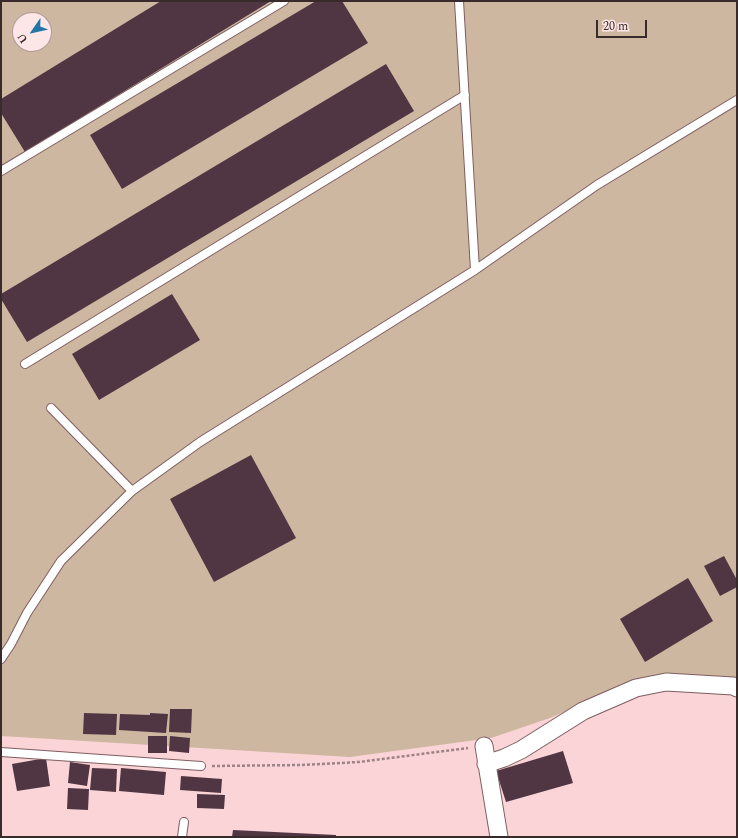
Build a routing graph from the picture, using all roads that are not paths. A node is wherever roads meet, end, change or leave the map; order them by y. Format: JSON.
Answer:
{"nodes":[{"id":1,"x":284,"y":1,"type":"edge"},
{"id":2,"x":459,"y":1,"type":"edge"},
{"id":3,"x":465,"y":95,"type":"junction"},
{"id":4,"x":737,"y":100,"type":"edge"},
{"id":5,"x":1,"y":171,"type":"edge"},
{"id":6,"x":475,"y":270,"type":"junction"},
{"id":7,"x":25,"y":364,"type":"dead end"},
{"id":8,"x":51,"y":408,"type":"dead end"},
{"id":9,"x":132,"y":491,"type":"junction"},
{"id":10,"x":1,"y":660,"type":"edge"},
{"id":11,"x":737,"y":688,"type":"edge"},
{"id":12,"x":484,"y":746,"type":"road end"},
{"id":13,"x":1,"y":752,"type":"edge"},
{"id":14,"x":486,"y":764,"type":"junction"},
{"id":15,"x":201,"y":766,"type":"road end"},
{"id":16,"x":184,"y":822,"type":"dead end"},
{"id":17,"x":182,"y":837,"type":"edge"},
{"id":18,"x":499,"y":837,"type":"edge"}],
"edges":[{"from":1,"to":5,"type":"lane"},
{"from":2,"to":3,"type":"lane"},
{"from":3,"to":6,"type":"lane"},
{"from":3,"to":7,"type":"lane"},
{"from":4,"to":6,"type":"lane"},
{"from":6,"to":9,"type":"lane"},
{"from":8,"to":9,"type":"lane"},
{"from":9,"to":10,"type":"lane"},
{"from":11,"to":14,"type":"street"},
{"from":12,"to":14,"type":"street"},
{"from":13,"to":15,"type":"lane"},
{"from":14,"to":18,"type":"street"},
{"from":16,"to":17,"type":"lane"}]}
